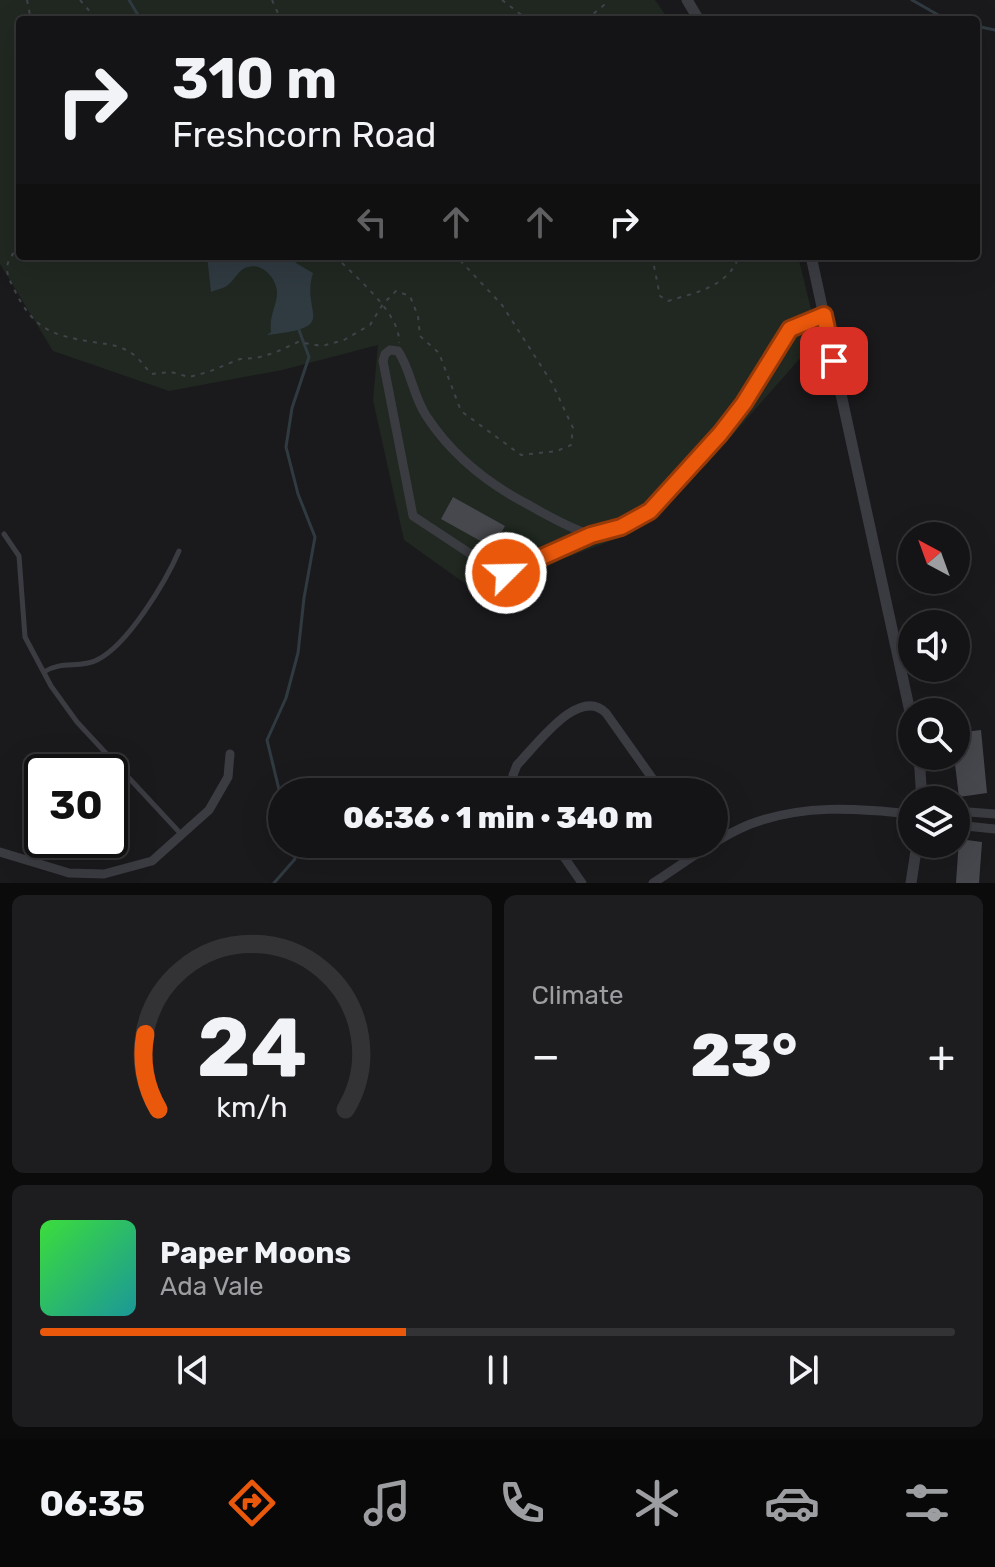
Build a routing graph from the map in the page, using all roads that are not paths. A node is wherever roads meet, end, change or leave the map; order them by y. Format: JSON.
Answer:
{"nodes":[{"id":1,"x":812,"y":260,"type":"edge"},
{"id":2,"x":824,"y":315,"type":"junction"},
{"id":3,"x":4,"y":534,"type":"dead end"},
{"id":4,"x":591,"y":535,"type":"junction"},
{"id":5,"x":179,"y":551,"type":"dead end"},
{"id":6,"x":44,"y":672,"type":"junction"},
{"id":7,"x":907,"y":698,"type":"edge"},
{"id":8,"x":230,"y":754,"type":"dead end"},
{"id":9,"x":514,"y":778,"type":"edge"},
{"id":10,"x":652,"y":778,"type":"edge"},
{"id":11,"x":970,"y":812,"type":"edge"},
{"id":12,"x":898,"y":813,"type":"edge"},
{"id":13,"x":995,"y":814,"type":"edge"},
{"id":14,"x":970,"y":826,"type":"edge"},
{"id":15,"x":995,"y":829,"type":"edge"},
{"id":16,"x":182,"y":834,"type":"junction"},
{"id":17,"x":728,"y":835,"type":"edge"},
{"id":18,"x":0,"y":852,"type":"edge"},
{"id":19,"x":565,"y":858,"type":"edge"},
{"id":20,"x":687,"y":858,"type":"edge"},
{"id":21,"x":915,"y":858,"type":"edge"},
{"id":22,"x":582,"y":883,"type":"edge"},
{"id":23,"x":653,"y":883,"type":"edge"},
{"id":24,"x":911,"y":883,"type":"edge"}],
"edges":[{"from":1,"to":2,"type":"street"},
{"from":2,"to":4,"type":"street"},
{"from":2,"to":7,"type":"street"},
{"from":3,"to":6,"type":"lane"},
{"from":4,"to":4,"type":"street"},
{"from":5,"to":6,"type":"lane"},
{"from":6,"to":16,"type":"lane"},
{"from":8,"to":16,"type":"street"},
{"from":9,"to":10,"type":"street"},
{"from":11,"to":13,"type":"street"},
{"from":12,"to":17,"type":"street"},
{"from":14,"to":15,"type":"street"},
{"from":16,"to":18,"type":"street"},
{"from":19,"to":22,"type":"street"},
{"from":20,"to":23,"type":"street"},
{"from":21,"to":24,"type":"street"}]}
